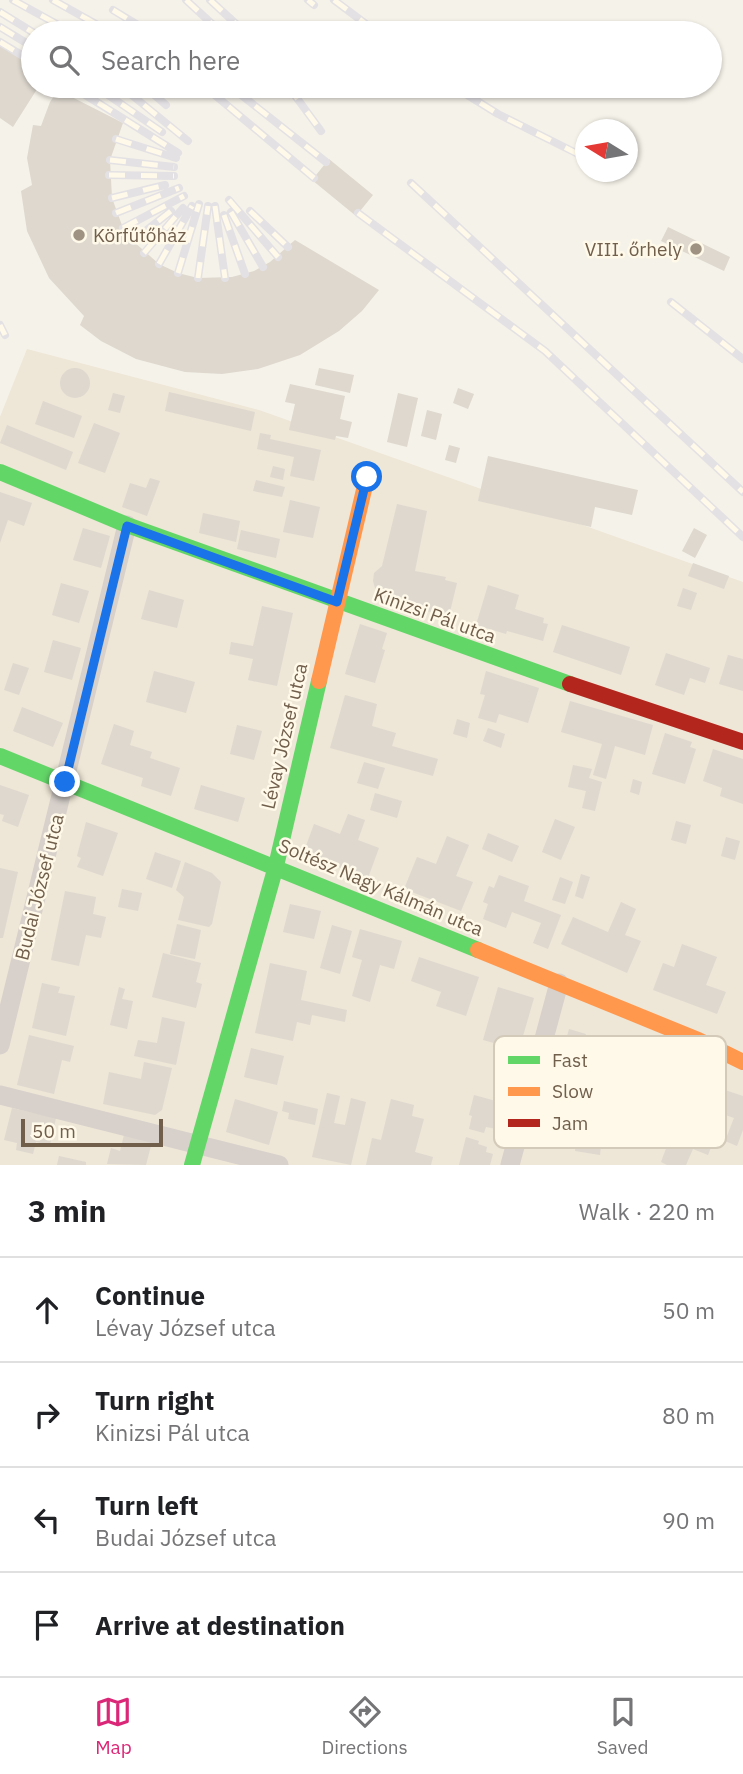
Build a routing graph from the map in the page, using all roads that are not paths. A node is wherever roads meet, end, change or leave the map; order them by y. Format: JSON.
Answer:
{"nodes":[{"id":1,"x":0,"y":471,"type":"edge"},
{"id":2,"x":367,"y":477,"type":"dead end"},
{"id":3,"x":127,"y":526,"type":"junction"},
{"id":4,"x":337,"y":602,"type":"junction"},
{"id":5,"x":743,"y":742,"type":"edge"},
{"id":6,"x":0,"y":756,"type":"edge"},
{"id":7,"x":65,"y":782,"type":"junction"},
{"id":8,"x":276,"y":866,"type":"junction"},
{"id":9,"x":559,"y":983,"type":"junction"},
{"id":10,"x":545,"y":1036,"type":"edge"},
{"id":11,"x":682,"y":1036,"type":"edge"},
{"id":12,"x":0,"y":1045,"type":"edge"},
{"id":13,"x":726,"y":1055,"type":"edge"},
{"id":14,"x":743,"y":1062,"type":"edge"},
{"id":15,"x":0,"y":1095,"type":"edge"},
{"id":16,"x":197,"y":1146,"type":"junction"},
{"id":17,"x":515,"y":1148,"type":"edge"},
{"id":18,"x":192,"y":1165,"type":"edge"},
{"id":19,"x":279,"y":1165,"type":"edge"},
{"id":20,"x":510,"y":1165,"type":"edge"}],
"edges":[{"from":1,"to":3,"type":"street","name":"Kinizsi Pál utca"},
{"from":2,"to":4,"type":"street","name":"Lévay József utca"},
{"from":3,"to":4,"type":"street","name":"Kinizsi Pál utca"},
{"from":3,"to":7,"type":"street","name":"Budai József utca"},
{"from":4,"to":5,"type":"street","name":"Kinizsi Pál utca"},
{"from":4,"to":8,"type":"street","name":"Lévay József utca"},
{"from":6,"to":7,"type":"street","name":"Soltész Nagy Kálmán utca"},
{"from":7,"to":8,"type":"street","name":"Soltész Nagy Kálmán utca"},
{"from":7,"to":12,"type":"street","name":"Budai József utca"},
{"from":8,"to":9,"type":"street","name":"Soltész Nagy Kálmán utca"},
{"from":8,"to":16,"type":"street","name":"Lévay József utca"},
{"from":9,"to":10,"type":"street"},
{"from":9,"to":11,"type":"street","name":"Soltész Nagy Kálmán utca"},
{"from":13,"to":14,"type":"street","name":"Soltész Nagy Kálmán utca"},
{"from":15,"to":16,"type":"street"},
{"from":16,"to":18,"type":"street","name":"Lévay József utca"},
{"from":16,"to":19,"type":"street"},
{"from":17,"to":20,"type":"street"}]}
